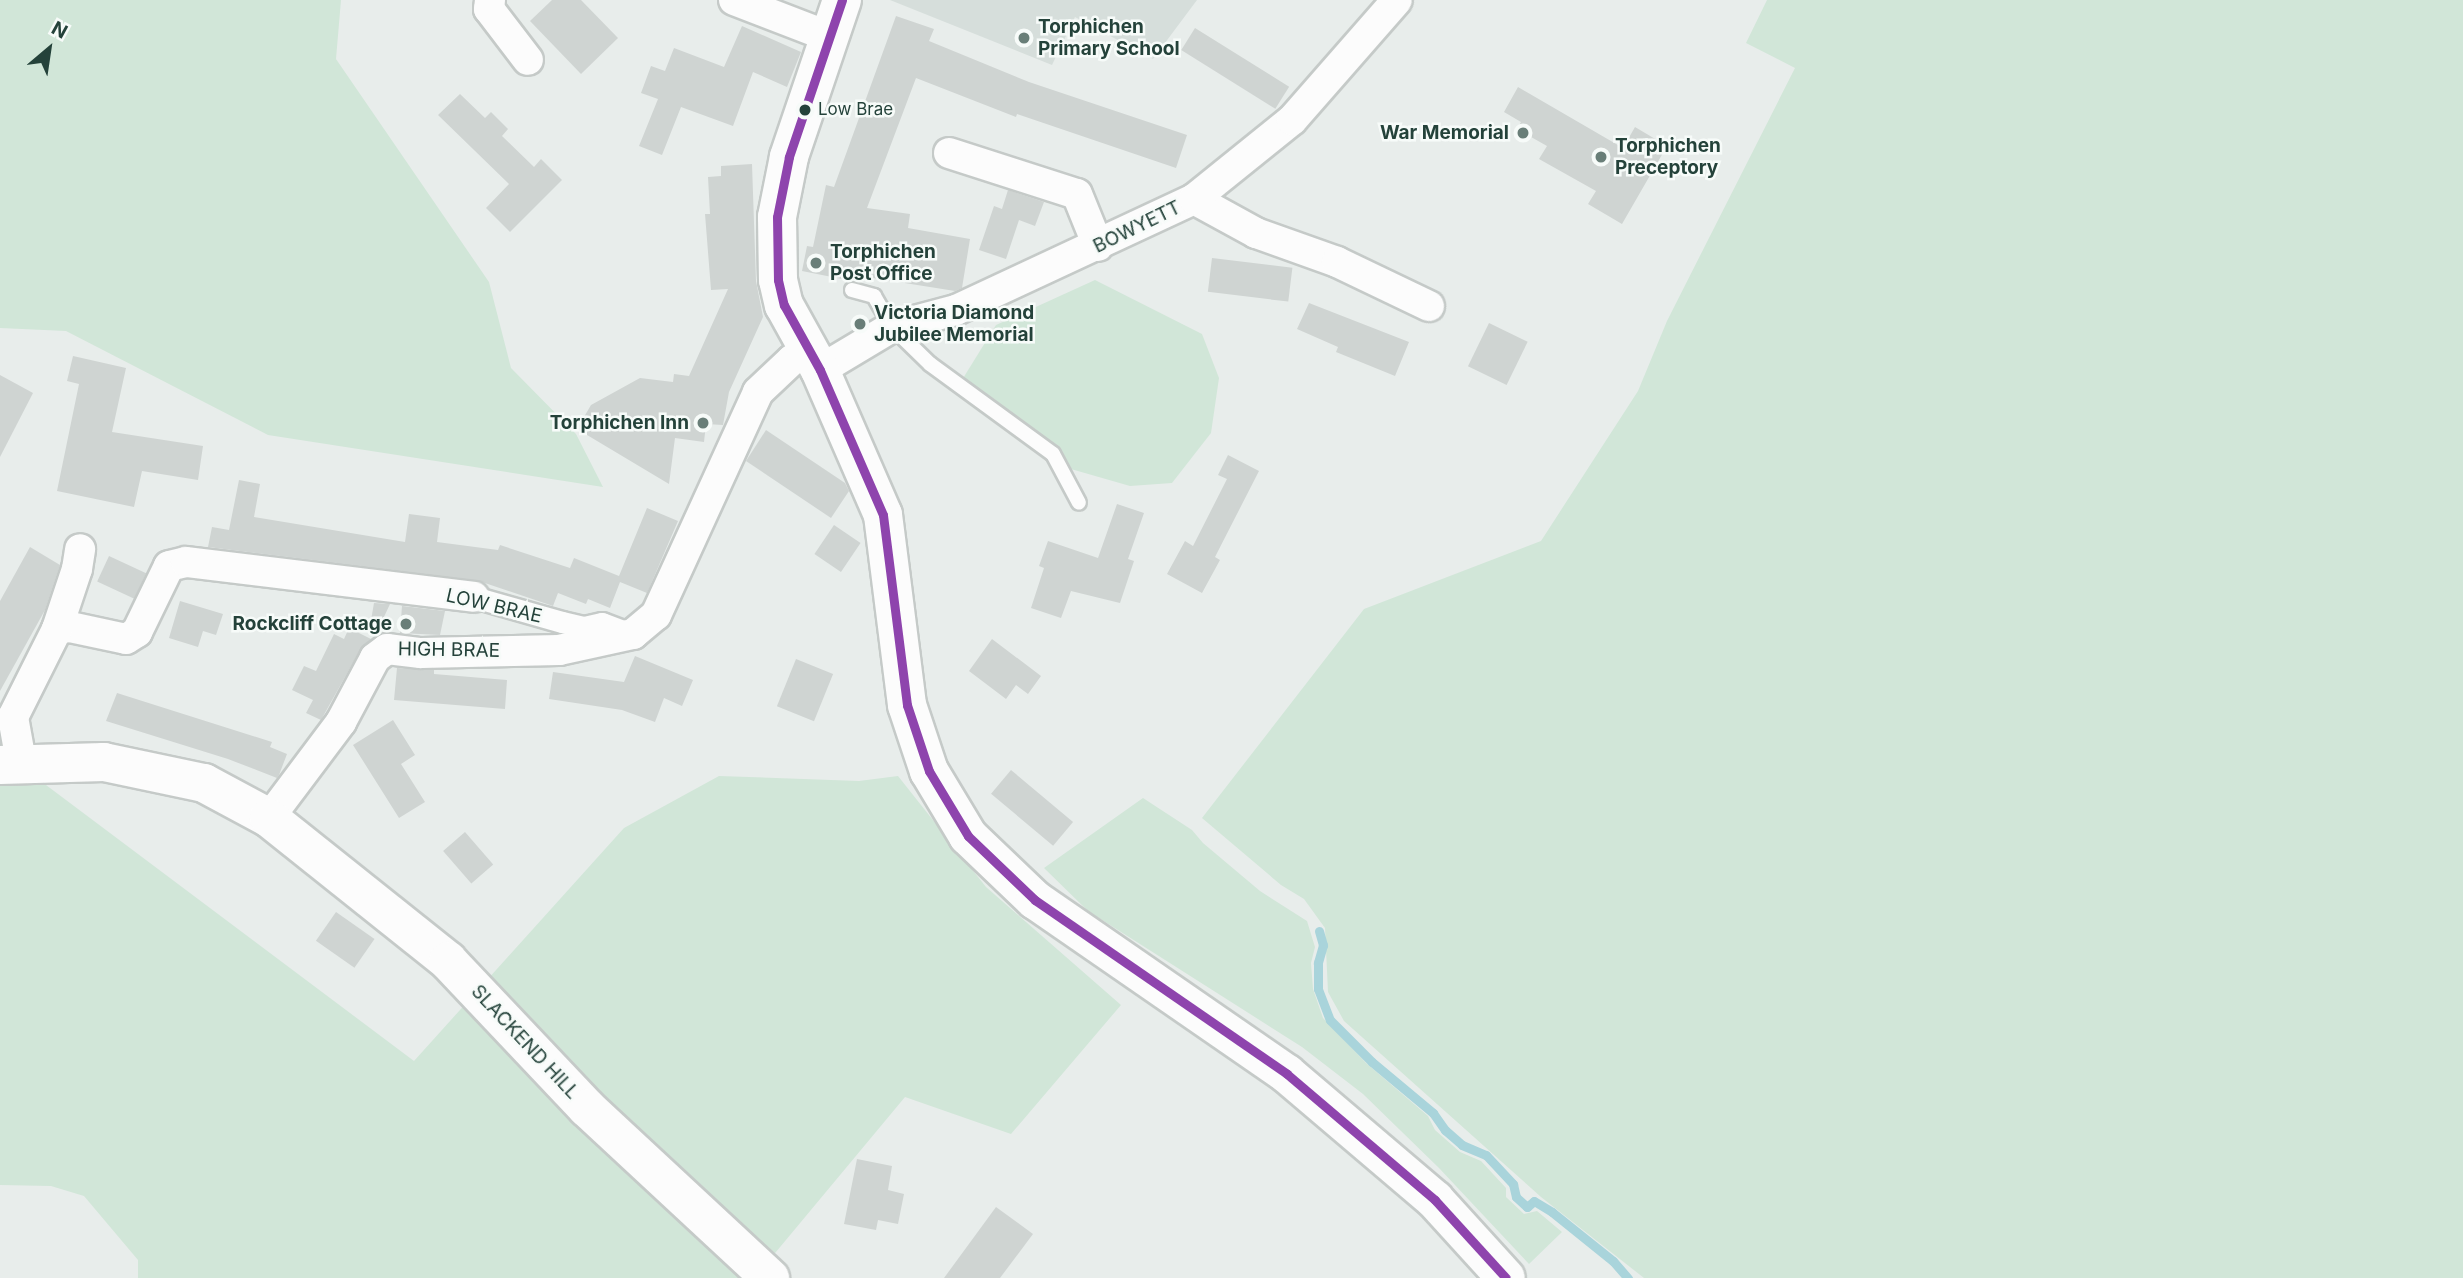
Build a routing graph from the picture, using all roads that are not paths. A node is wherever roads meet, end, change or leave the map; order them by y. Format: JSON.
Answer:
{"nodes":[{"id":1,"x":490,"y":0,"type":"edge"},
{"id":2,"x":734,"y":0,"type":"edge"},
{"id":3,"x":842,"y":0,"type":"edge"},
{"id":4,"x":1387,"y":3,"type":"edge"},
{"id":5,"x":830,"y":37,"type":"junction"},
{"id":6,"x":528,"y":60,"type":"dead end"},
{"id":7,"x":949,"y":153,"type":"dead end"},
{"id":8,"x":1194,"y":199,"type":"junction"},
{"id":9,"x":1098,"y":246,"type":"junction"},
{"id":10,"x":852,"y":290,"type":"dead end"},
{"id":11,"x":1429,"y":306,"type":"dead end"},
{"id":12,"x":892,"y":327,"type":"junction"},
{"id":13,"x":815,"y":360,"type":"junction"},
{"id":14,"x":1079,"y":503,"type":"dead end"},
{"id":15,"x":80,"y":549,"type":"dead end"},
{"id":16,"x":474,"y":597,"type":"joint"},
{"id":17,"x":57,"y":629,"type":"junction"},
{"id":18,"x":633,"y":634,"type":"junction"},
{"id":19,"x":6,"y":713,"type":"edge"},
{"id":20,"x":11,"y":766,"type":"edge"},
{"id":21,"x":269,"y":818,"type":"junction"},
{"id":22,"x":770,"y":1278,"type":"edge"},
{"id":23,"x":1506,"y":1278,"type":"edge"}],
"edges":[{"from":1,"to":6,"type":"street"},
{"from":2,"to":5,"type":"street"},
{"from":3,"to":5,"type":"main road"},
{"from":4,"to":8,"type":"street","name":"BOWYETT"},
{"from":5,"to":13,"type":"main road"},
{"from":7,"to":9,"type":"street"},
{"from":8,"to":9,"type":"street","name":"BOWYETT"},
{"from":8,"to":11,"type":"street"},
{"from":9,"to":12,"type":"street","name":"BOWYETT"},
{"from":10,"to":12,"type":"lane"},
{"from":12,"to":13,"type":"street","name":"BOWYETT"},
{"from":12,"to":14,"type":"lane"},
{"from":13,"to":18,"type":"street"},
{"from":13,"to":23,"type":"main road"},
{"from":15,"to":17,"type":"street"},
{"from":16,"to":17,"type":"street","name":"LOW BRAE"},
{"from":16,"to":18,"type":"street","name":"LOW BRAE"},
{"from":17,"to":19,"type":"street"},
{"from":18,"to":21,"type":"street","name":"HIGH BRAE"},
{"from":19,"to":20,"type":"street"},
{"from":20,"to":21,"type":"main road","name":"SLACKEND HILL"},
{"from":21,"to":22,"type":"main road","name":"SLACKEND HILL"}]}
